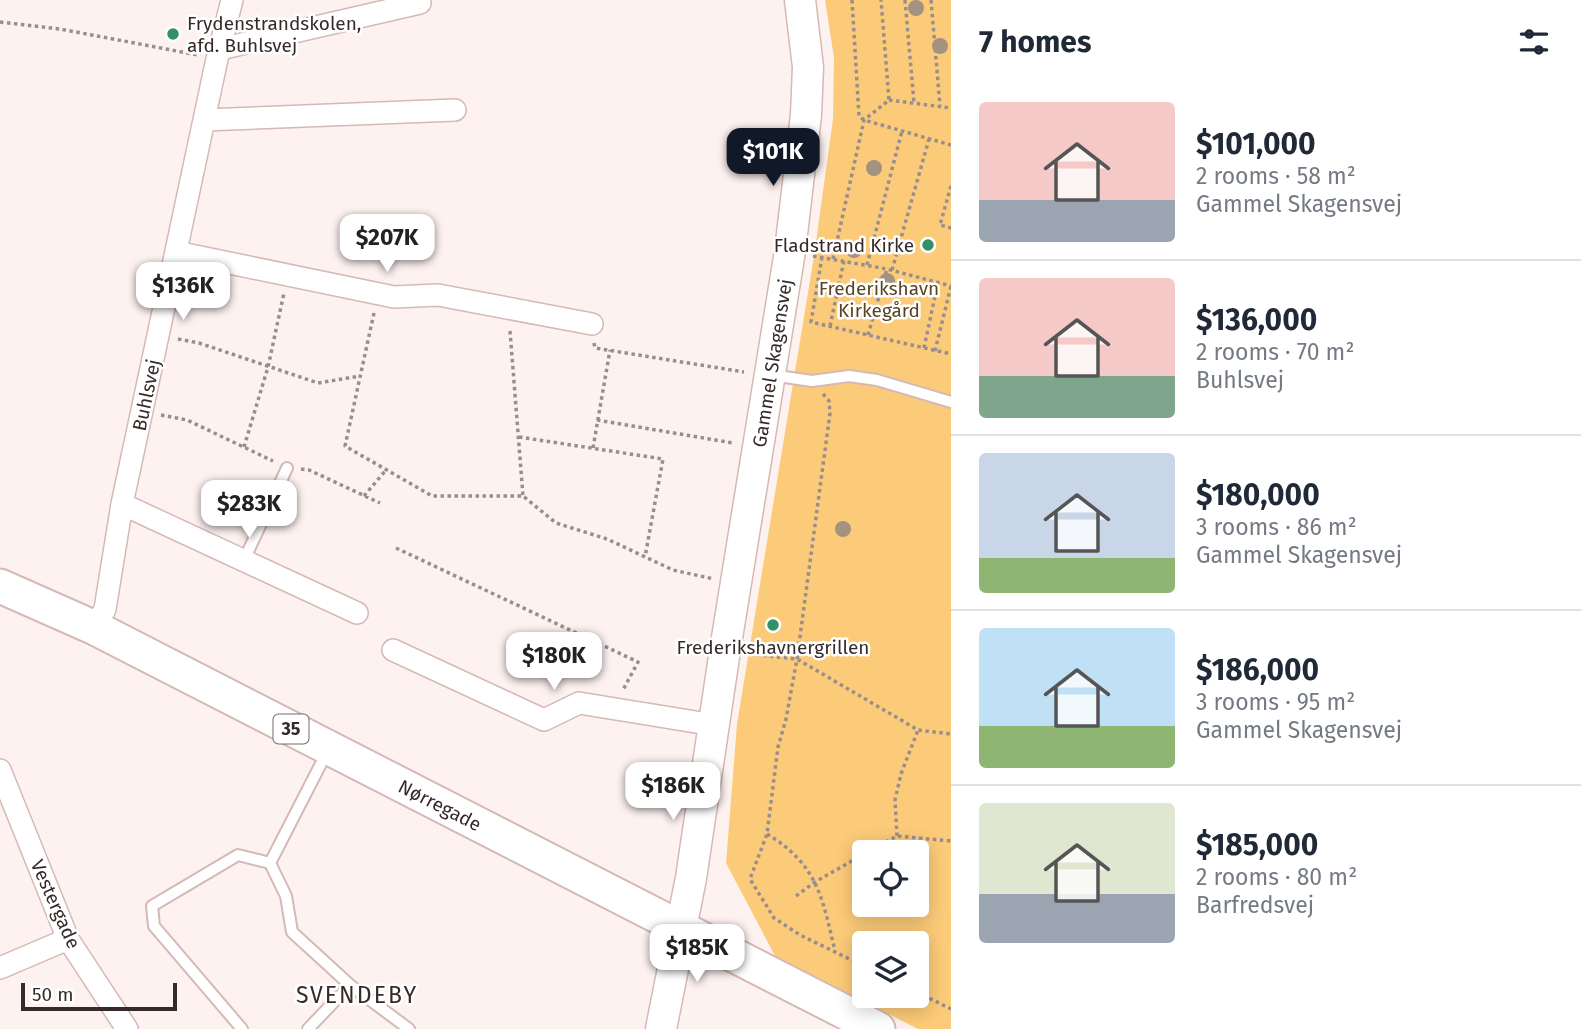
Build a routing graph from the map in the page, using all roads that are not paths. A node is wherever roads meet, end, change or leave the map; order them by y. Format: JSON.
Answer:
{"nodes":[{"id":1,"x":232,"y":0,"type":"edge"},
{"id":2,"x":800,"y":0,"type":"edge"},
{"id":3,"x":420,"y":3,"type":"dead end"},
{"id":4,"x":218,"y":54,"type":"junction"},
{"id":5,"x":455,"y":110,"type":"dead end"},
{"id":6,"x":204,"y":120,"type":"junction"},
{"id":7,"x":176,"y":252,"type":"junction"},
{"id":8,"x":592,"y":324,"type":"road end"},
{"id":9,"x":771,"y":375,"type":"junction"},
{"id":10,"x":951,"y":402,"type":"edge"},
{"id":11,"x":287,"y":468,"type":"road end"},
{"id":12,"x":122,"y":504,"type":"junction"},
{"id":13,"x":244,"y":560,"type":"junction"},
{"id":14,"x":0,"y":586,"type":"edge"},
{"id":15,"x":357,"y":613,"type":"dead end"},
{"id":16,"x":95,"y":628,"type":"junction"},
{"id":17,"x":393,"y":650,"type":"dead end"},
{"id":18,"x":714,"y":725,"type":"junction"},
{"id":19,"x":329,"y":748,"type":"junction"},
{"id":20,"x":0,"y":770,"type":"edge"},
{"id":21,"x":270,"y":863,"type":"junction"},
{"id":22,"x":681,"y":928,"type":"junction"},
{"id":23,"x":68,"y":939,"type":"junction"},
{"id":24,"x":0,"y":968,"type":"edge"},
{"id":25,"x":350,"y":985,"type":"junction"},
{"id":26,"x":127,"y":1029,"type":"edge"},
{"id":27,"x":242,"y":1029,"type":"edge"},
{"id":28,"x":308,"y":1029,"type":"edge"},
{"id":29,"x":409,"y":1029,"type":"edge"},
{"id":30,"x":661,"y":1029,"type":"edge"},
{"id":31,"x":878,"y":1029,"type":"edge"}],
"edges":[{"from":1,"to":4,"type":"street","name":"Buhlsvej"},
{"from":2,"to":9,"type":"street","name":"Gammel Skagensvej"},
{"from":3,"to":4,"type":"street"},
{"from":4,"to":6,"type":"street","name":"Buhlsvej"},
{"from":5,"to":6,"type":"street"},
{"from":6,"to":7,"type":"street","name":"Buhlsvej"},
{"from":7,"to":8,"type":"street"},
{"from":7,"to":12,"type":"street","name":"Buhlsvej"},
{"from":9,"to":10,"type":"lane"},
{"from":9,"to":18,"type":"street","name":"Gammel Skagensvej"},
{"from":11,"to":13,"type":"lane"},
{"from":12,"to":13,"type":"street"},
{"from":12,"to":16,"type":"street","name":"Buhlsvej"},
{"from":13,"to":15,"type":"street"},
{"from":14,"to":16,"type":"main road","name":"Nørregade","number":"35"},
{"from":16,"to":19,"type":"main road","name":"Nørregade","number":"35"},
{"from":17,"to":18,"type":"street"},
{"from":18,"to":22,"type":"street","name":"Gammel Skagensvej"},
{"from":19,"to":21,"type":"lane"},
{"from":19,"to":22,"type":"main road","name":"Nørregade","number":"35"},
{"from":20,"to":23,"type":"street","name":"Vestergade"},
{"from":21,"to":25,"type":"lane"},
{"from":21,"to":27,"type":"lane"},
{"from":22,"to":30,"type":"street","name":"Gammel Skagensvej"},
{"from":22,"to":31,"type":"main road","name":"Nørregade","number":"35"},
{"from":23,"to":24,"type":"street"},
{"from":23,"to":26,"type":"street","name":"Vestergade"},
{"from":25,"to":28,"type":"lane"},
{"from":25,"to":29,"type":"lane"}]}
